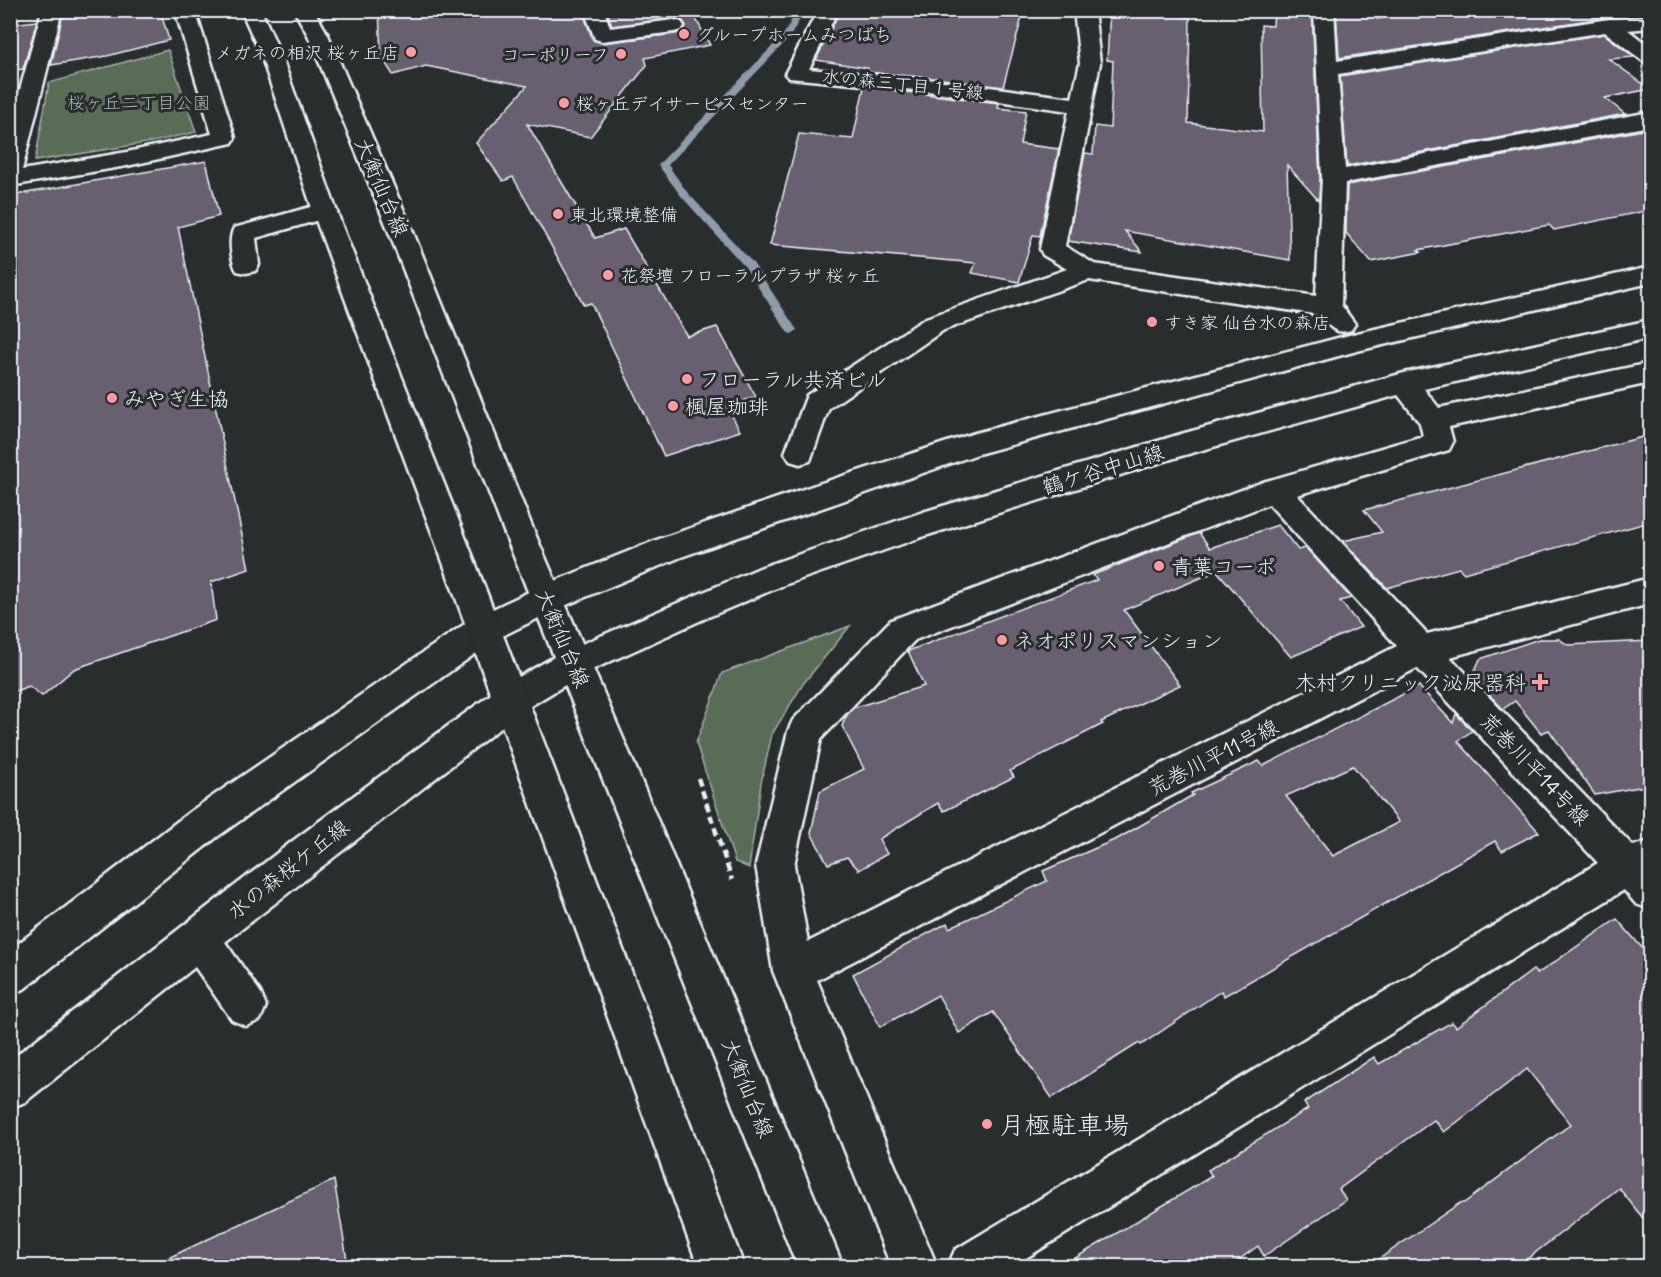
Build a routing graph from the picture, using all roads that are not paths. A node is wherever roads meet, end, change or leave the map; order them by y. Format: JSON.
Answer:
{"nodes":[{"id":1,"x":52,"y":10,"type":"edge"},
{"id":2,"x":185,"y":10,"type":"edge"},
{"id":3,"x":250,"y":10,"type":"edge"},
{"id":4,"x":304,"y":10,"type":"edge"},
{"id":5,"x":594,"y":10,"type":"edge"},
{"id":6,"x":828,"y":10,"type":"edge"},
{"id":7,"x":1084,"y":10,"type":"edge"},
{"id":8,"x":1324,"y":10,"type":"edge"},
{"id":9,"x":1650,"y":22,"type":"edge"},
{"id":10,"x":1609,"y":25,"type":"junction"},
{"id":11,"x":674,"y":26,"type":"dead end"},
{"id":12,"x":1650,"y":57,"type":"edge"},
{"id":13,"x":1328,"y":69,"type":"junction"},
{"id":14,"x":1081,"y":106,"type":"junction"},
{"id":15,"x":1650,"y":119,"type":"edge"},
{"id":16,"x":10,"y":171,"type":"edge"},
{"id":17,"x":1334,"y":178,"type":"junction"},
{"id":18,"x":10,"y":179,"type":"edge"},
{"id":19,"x":325,"y":211,"type":"junction"},
{"id":20,"x":246,"y":265,"type":"dead end"},
{"id":21,"x":1088,"y":272,"type":"junction"},
{"id":22,"x":1650,"y":275,"type":"edge"},
{"id":23,"x":1328,"y":307,"type":"junction"},
{"id":24,"x":1650,"y":330,"type":"edge"},
{"id":25,"x":1357,"y":342,"type":"junction"},
{"id":26,"x":1650,"y":372,"type":"edge"},
{"id":27,"x":1404,"y":382,"type":"junction"},
{"id":28,"x":1433,"y":420,"type":"junction"},
{"id":29,"x":800,"y":453,"type":"dead end"},
{"id":30,"x":1274,"y":490,"type":"junction"},
{"id":31,"x":1650,"y":591,"type":"edge"},
{"id":32,"x":546,"y":598,"type":"junction"},
{"id":33,"x":484,"y":629,"type":"junction"},
{"id":34,"x":1421,"y":650,"type":"junction"},
{"id":35,"x":573,"y":663,"type":"junction"},
{"id":36,"x":510,"y":700,"type":"junction"},
{"id":37,"x":1643,"y":871,"type":"edge"},
{"id":38,"x":199,"y":939,"type":"junction"},
{"id":39,"x":793,"y":971,"type":"junction"},
{"id":40,"x":10,"y":975,"type":"edge"},
{"id":41,"x":246,"y":1006,"type":"dead end"},
{"id":42,"x":10,"y":1087,"type":"edge"},
{"id":43,"x":722,"y":1266,"type":"edge"},
{"id":44,"x":820,"y":1266,"type":"edge"},
{"id":45,"x":914,"y":1266,"type":"edge"},
{"id":46,"x":971,"y":1266,"type":"edge"}],
"edges":[{"from":1,"to":16,"type":"street"},
{"from":2,"to":18,"type":"street"},
{"from":3,"to":19,"type":"street"},
{"from":4,"to":32,"type":"street","name":"大衡仙台線"},
{"from":5,"to":11,"type":"street"},
{"from":6,"to":14,"type":"street","name":"水の森三丁目１号線"},
{"from":7,"to":14,"type":"street"},
{"from":8,"to":13,"type":"street"},
{"from":9,"to":10,"type":"street"},
{"from":10,"to":12,"type":"street"},
{"from":10,"to":13,"type":"street"},
{"from":13,"to":17,"type":"street"},
{"from":14,"to":21,"type":"street"},
{"from":15,"to":17,"type":"street"},
{"from":17,"to":23,"type":"street"},
{"from":19,"to":20,"type":"street"},
{"from":19,"to":33,"type":"street"},
{"from":21,"to":23,"type":"street"},
{"from":21,"to":29,"type":"street"},
{"from":22,"to":25,"type":"street"},
{"from":23,"to":25,"type":"street"},
{"from":24,"to":27,"type":"street","name":"鶴ケ谷中山線"},
{"from":25,"to":32,"type":"street"},
{"from":26,"to":28,"type":"street"},
{"from":27,"to":28,"type":"street"},
{"from":27,"to":35,"type":"street","name":"鶴ケ谷中山線"},
{"from":28,"to":30,"type":"street"},
{"from":30,"to":34,"type":"street","name":"荒巻川平14号線"},
{"from":30,"to":39,"type":"street"},
{"from":31,"to":34,"type":"street","name":"荒巻川平11号線"},
{"from":32,"to":33,"type":"street"},
{"from":32,"to":35,"type":"street","name":"大衡仙台線"},
{"from":33,"to":36,"type":"street"},
{"from":33,"to":40,"type":"street"},
{"from":34,"to":37,"type":"street","name":"荒巻川平14号線"},
{"from":34,"to":39,"type":"street","name":"荒巻川平11号線"},
{"from":35,"to":36,"type":"street","name":"水の森桜ケ丘線"},
{"from":35,"to":44,"type":"street","name":"大衡仙台線"},
{"from":36,"to":38,"type":"street","name":"水の森桜ケ丘線"},
{"from":36,"to":43,"type":"street"},
{"from":37,"to":46,"type":"street"},
{"from":38,"to":41,"type":"street"},
{"from":38,"to":42,"type":"street","name":"水の森桜ケ丘線"},
{"from":39,"to":45,"type":"street"}]}
